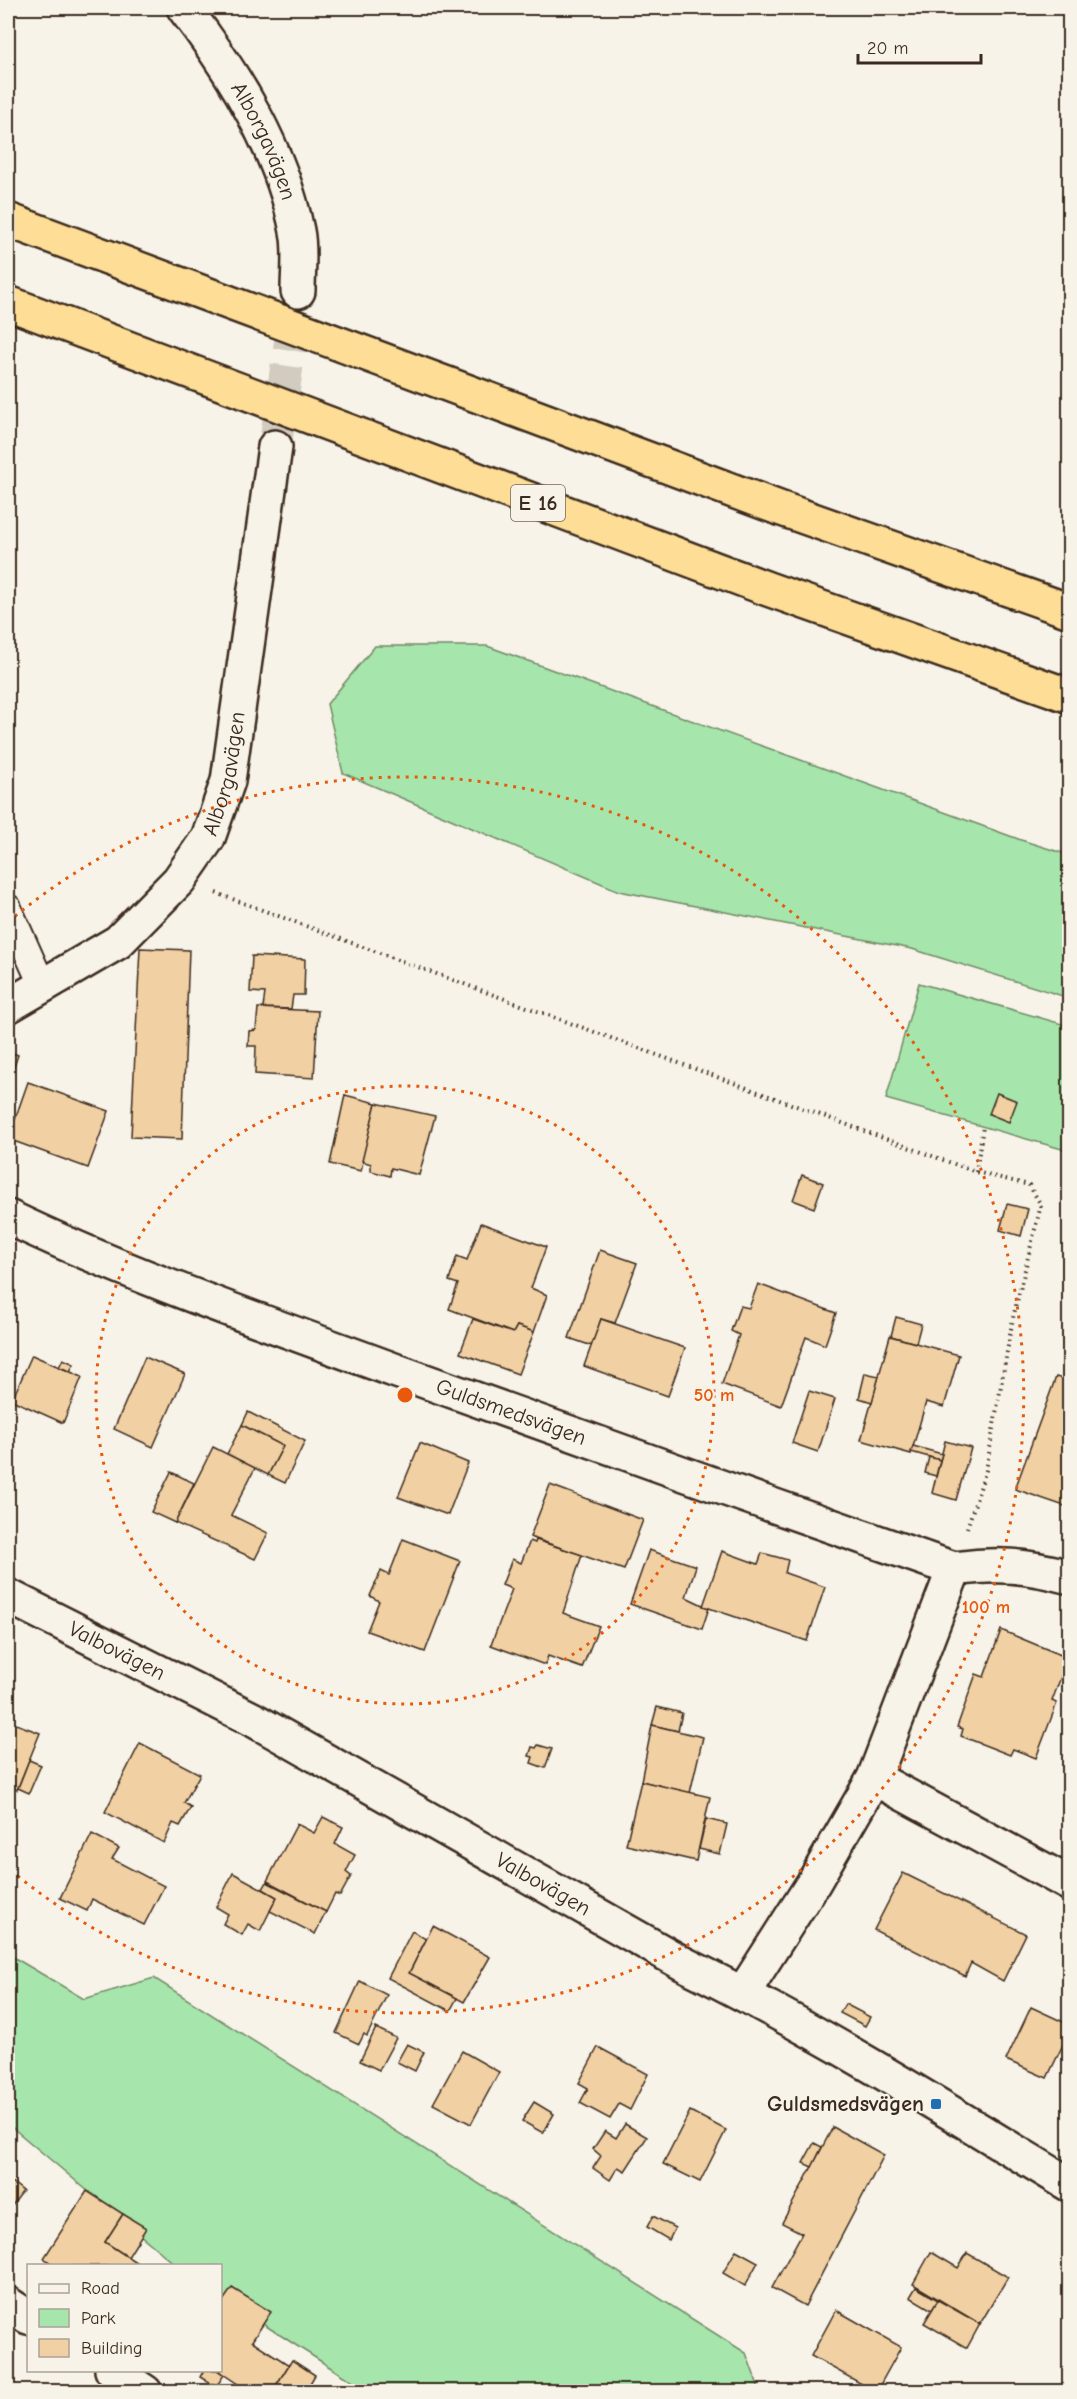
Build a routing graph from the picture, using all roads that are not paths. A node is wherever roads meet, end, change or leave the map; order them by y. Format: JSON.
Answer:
{"nodes":[{"id":1,"x":184,"y":8,"type":"edge"},
{"id":2,"x":8,"y":220,"type":"edge"},
{"id":3,"x":298,"y":291,"type":"tunnel mouth"},
{"id":4,"x":8,"y":303,"type":"edge"},
{"id":5,"x":275,"y":447,"type":"tunnel mouth"},
{"id":6,"x":1070,"y":611,"type":"edge"},
{"id":7,"x":1070,"y":696,"type":"edge"},
{"id":8,"x":8,"y":908,"type":"edge"},
{"id":9,"x":43,"y":987,"type":"junction"},
{"id":10,"x":8,"y":1006,"type":"edge"},
{"id":11,"x":8,"y":1217,"type":"edge"},
{"id":12,"x":954,"y":1569,"type":"junction"},
{"id":13,"x":1070,"y":1577,"type":"edge"},
{"id":14,"x":8,"y":1596,"type":"edge"},
{"id":15,"x":874,"y":1778,"type":"junction"},
{"id":16,"x":1070,"y":1884,"type":"edge"},
{"id":17,"x":743,"y":1993,"type":"junction"},
{"id":18,"x":1070,"y":2185,"type":"edge"},
{"id":19,"x":8,"y":2304,"type":"edge"},
{"id":20,"x":27,"y":2316,"type":"edge"},
{"id":21,"x":115,"y":2372,"type":"edge"},
{"id":22,"x":145,"y":2391,"type":"edge"}],
"edges":[{"from":1,"to":3,"type":"street","name":"Alborgavägen"},
{"from":2,"to":6,"type":"highway"},
{"from":4,"to":7,"type":"highway","number":"E 16"},
{"from":5,"to":9,"type":"street","name":"Alborgavägen"},
{"from":8,"to":9,"type":"lane"},
{"from":9,"to":10,"type":"street","name":"Alborgavägen"},
{"from":11,"to":12,"type":"street","name":"Guldsmedsvägen"},
{"from":12,"to":13,"type":"street","name":"Guldsmedsvägen"},
{"from":12,"to":15,"type":"street"},
{"from":14,"to":17,"type":"street","name":"Valbovägen"},
{"from":15,"to":16,"type":"street"},
{"from":15,"to":17,"type":"street"},
{"from":17,"to":18,"type":"street","name":"Valbovägen"},
{"from":19,"to":20,"type":"street"},
{"from":21,"to":22,"type":"street"}]}
